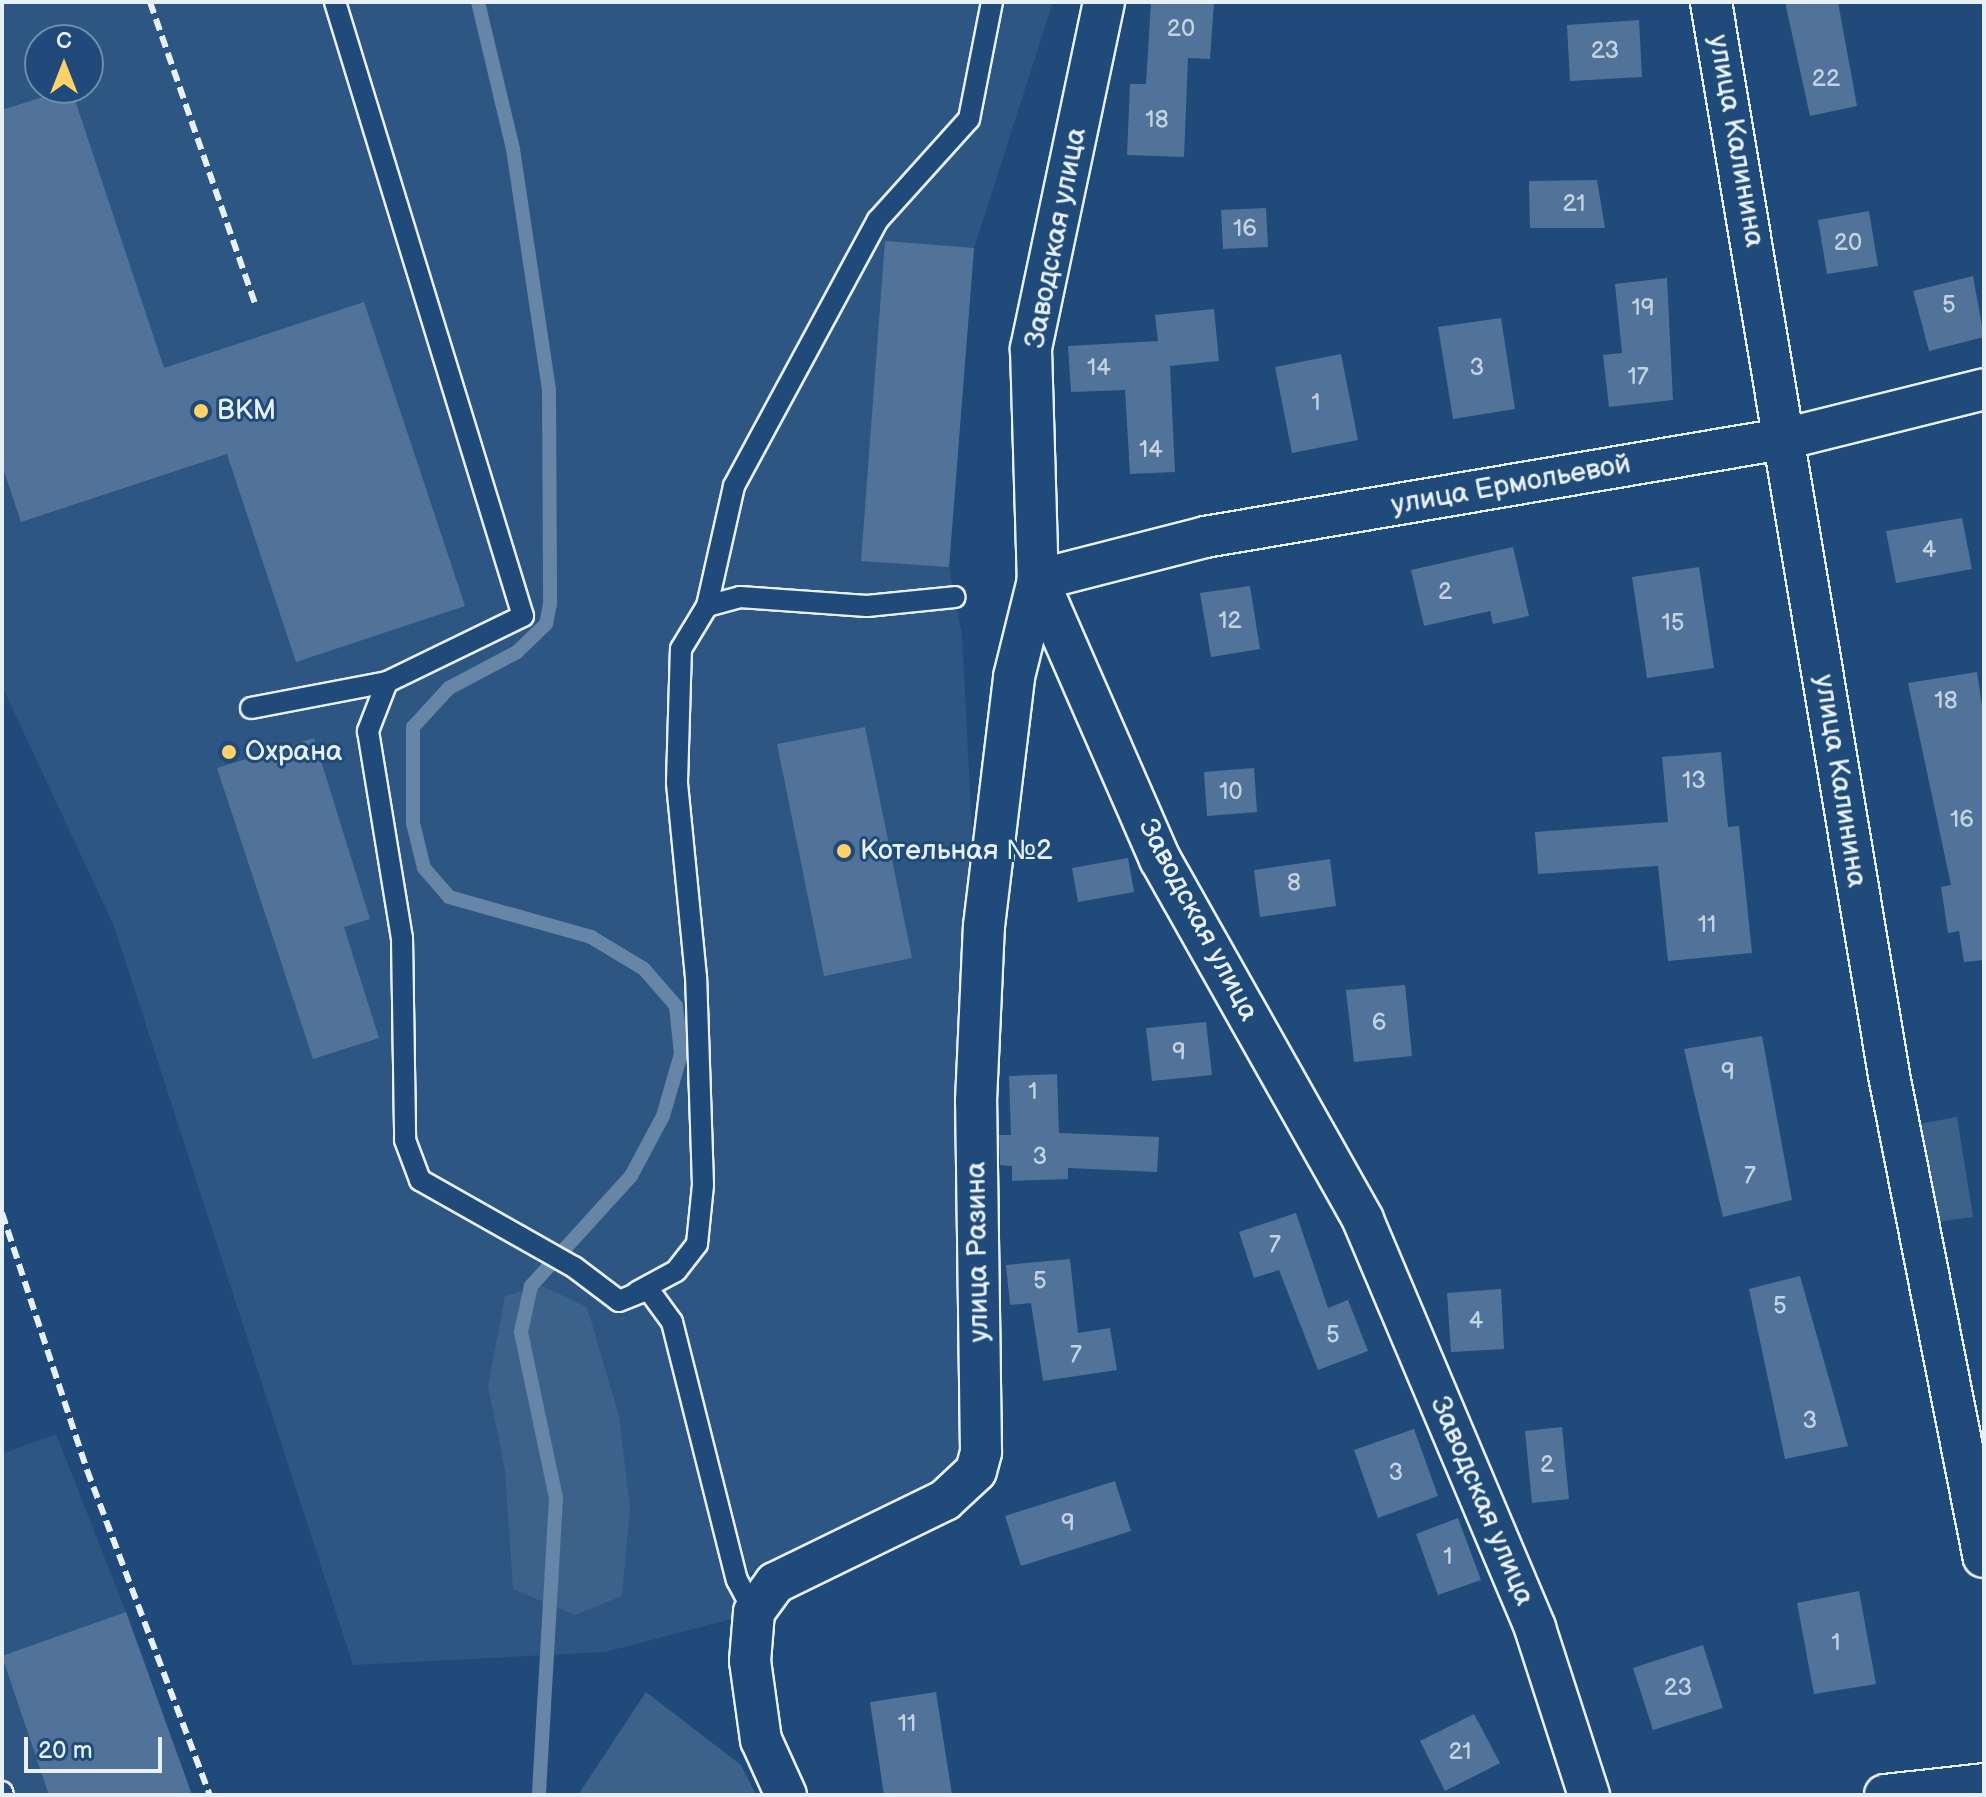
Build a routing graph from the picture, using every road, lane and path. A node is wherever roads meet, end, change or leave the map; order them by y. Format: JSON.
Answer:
{"nodes":[{"id":1,"x":335,"y":2,"type":"edge"},
{"id":2,"x":992,"y":2,"type":"edge"},
{"id":3,"x":1104,"y":2,"type":"edge"},
{"id":4,"x":1711,"y":2,"type":"edge"},
{"id":5,"x":1984,"y":389,"type":"edge"},
{"id":6,"x":1788,"y":438,"type":"junction"},
{"id":7,"x":1038,"y":580,"type":"junction"},
{"id":8,"x":955,"y":597,"type":"dead end"},
{"id":9,"x":707,"y":606,"type":"junction"},
{"id":10,"x":387,"y":682,"type":"junction"},
{"id":11,"x":251,"y":708,"type":"dead end"},
{"id":12,"x":619,"y":1301,"type":"junction"},
{"id":13,"x":1984,"y":1557,"type":"edge"},
{"id":14,"x":754,"y":1612,"type":"junction"},
{"id":15,"x":1984,"y":1784,"type":"edge"},
{"id":16,"x":786,"y":1795,"type":"edge"},
{"id":17,"x":1589,"y":1795,"type":"edge"},
{"id":18,"x":1885,"y":1795,"type":"edge"}],
"edges":[{"from":1,"to":10,"type":"lane"},
{"from":2,"to":9,"type":"lane"},
{"from":3,"to":7,"type":"street","name":"Заводская улица"},
{"from":4,"to":6,"type":"street","name":"улица Калинина"},
{"from":5,"to":6,"type":"street","name":"улица Ермольевой"},
{"from":6,"to":7,"type":"street","name":"улица Ермольевой"},
{"from":6,"to":13,"type":"street","name":"улица Калинина"},
{"from":7,"to":14,"type":"street","name":"улица Разина"},
{"from":7,"to":17,"type":"street","name":"Заводская улица"},
{"from":8,"to":9,"type":"lane"},
{"from":9,"to":12,"type":"lane"},
{"from":10,"to":11,"type":"lane"},
{"from":10,"to":12,"type":"lane"},
{"from":12,"to":14,"type":"lane"},
{"from":14,"to":16,"type":"street"},
{"from":15,"to":18,"type":"street"}]}
